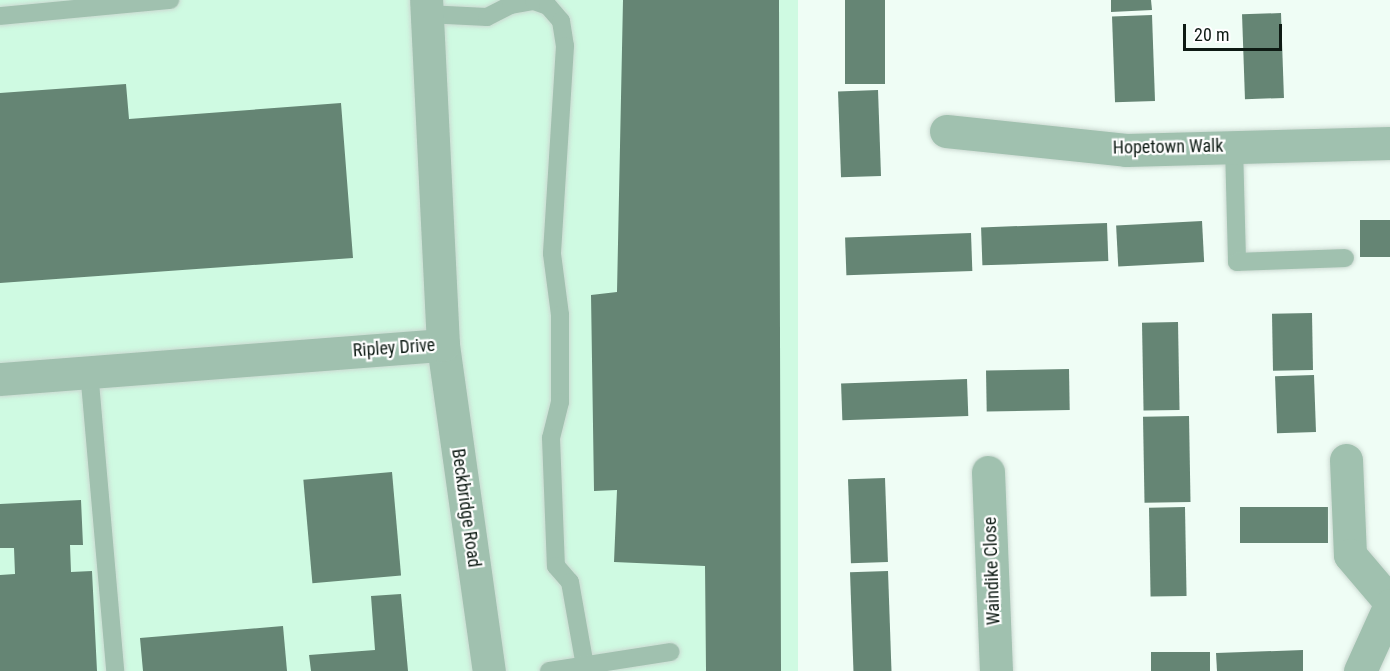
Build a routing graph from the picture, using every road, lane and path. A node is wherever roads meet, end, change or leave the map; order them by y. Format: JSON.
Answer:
{"nodes":[{"id":1,"x":170,"y":0,"type":"edge"},
{"id":2,"x":426,"y":7,"type":"edge"},
{"id":3,"x":0,"y":16,"type":"edge"},
{"id":4,"x":946,"y":131,"type":"dead end"},
{"id":5,"x":1390,"y":143,"type":"edge"},
{"id":6,"x":1234,"y":146,"type":"junction"},
{"id":7,"x":1345,"y":258,"type":"dead end"},
{"id":8,"x":443,"y":345,"type":"junction"},
{"id":9,"x":89,"y":371,"type":"junction"},
{"id":10,"x":0,"y":379,"type":"edge"},
{"id":11,"x":1346,"y":460,"type":"dead end"},
{"id":12,"x":988,"y":472,"type":"dead end"},
{"id":13,"x":1390,"y":603,"type":"edge"},
{"id":14,"x":671,"y":652,"type":"dead end"},
{"id":15,"x":585,"y":666,"type":"junction"},
{"id":16,"x":114,"y":671,"type":"edge"},
{"id":17,"x":489,"y":671,"type":"edge"},
{"id":18,"x":549,"y":671,"type":"edge"},
{"id":19,"x":996,"y":671,"type":"edge"},
{"id":20,"x":1360,"y":671,"type":"edge"}],
"edges":[{"from":1,"to":3,"type":"lane"},
{"from":2,"to":8,"type":"street","name":"Ripley Drive"},
{"from":2,"to":15,"type":"lane"},
{"from":4,"to":6,"type":"street","name":"Hopetown Walk"},
{"from":5,"to":6,"type":"street","name":"Hopetown Walk"},
{"from":6,"to":7,"type":"lane"},
{"from":8,"to":9,"type":"street","name":"Ripley Drive"},
{"from":8,"to":17,"type":"street","name":"Beckbridge Road"},
{"from":9,"to":10,"type":"street","name":"Ripley Drive"},
{"from":9,"to":16,"type":"lane"},
{"from":11,"to":13,"type":"street"},
{"from":12,"to":19,"type":"street","name":"Waindike Close"},
{"from":13,"to":20,"type":"street"},
{"from":14,"to":15,"type":"lane"},
{"from":15,"to":18,"type":"lane"}]}
